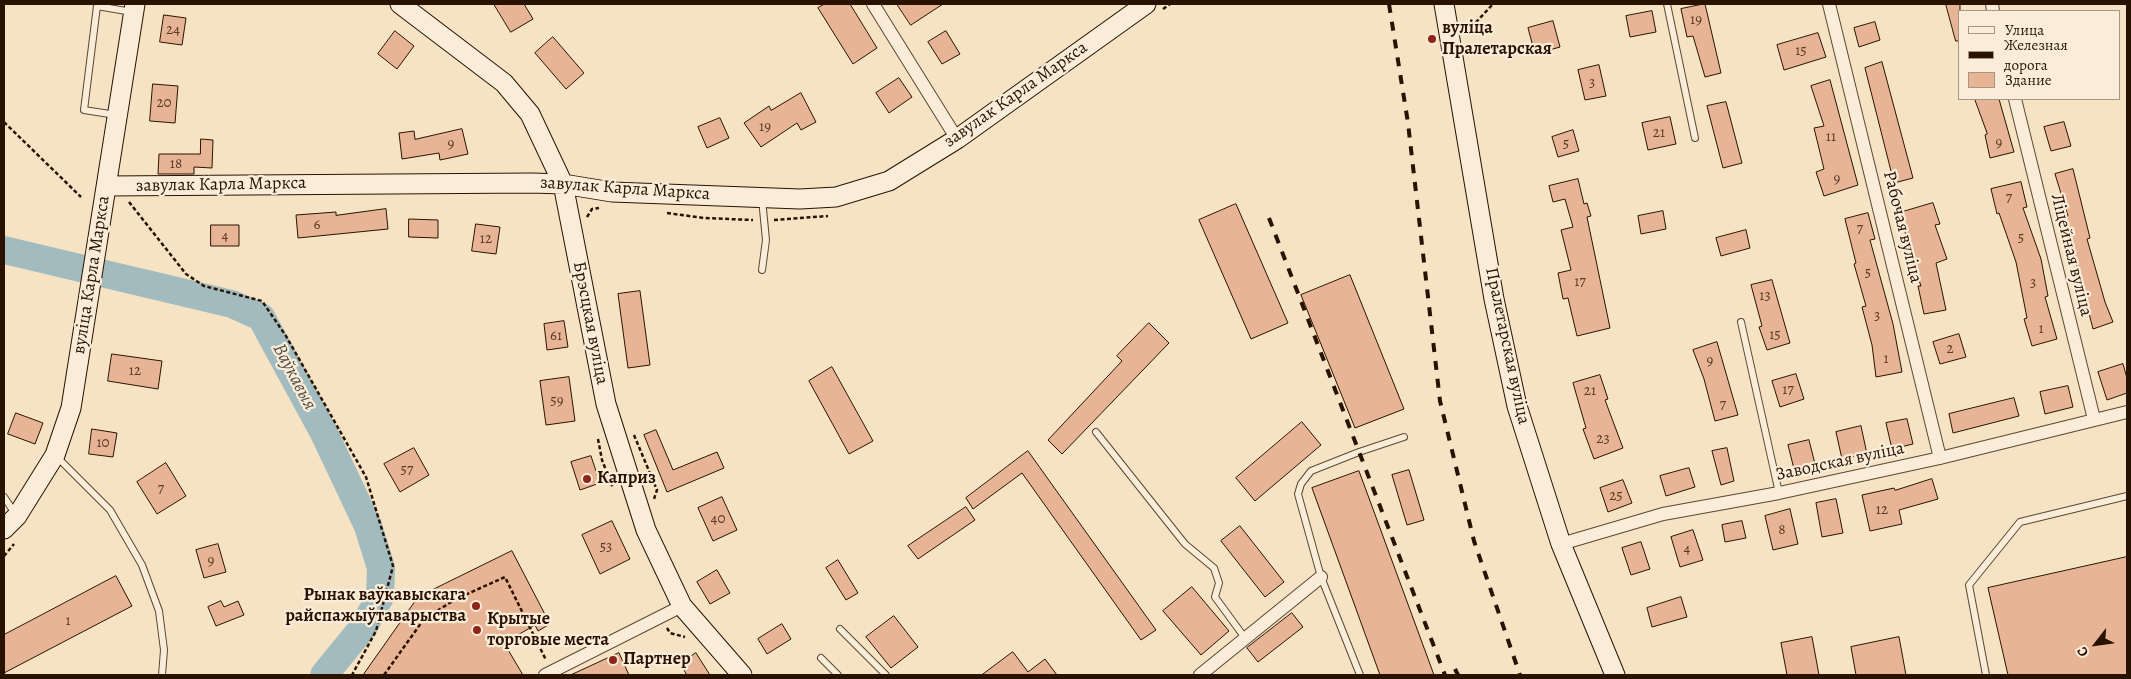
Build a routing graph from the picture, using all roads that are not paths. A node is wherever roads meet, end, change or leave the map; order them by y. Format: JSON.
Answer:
{"nodes":[{"id":1,"x":400,"y":4,"type":"edge"},
{"id":2,"x":873,"y":4,"type":"edge"},
{"id":3,"x":1444,"y":4,"type":"edge"},
{"id":4,"x":1668,"y":4,"type":"edge"},
{"id":5,"x":1829,"y":4,"type":"edge"},
{"id":6,"x":1145,"y":6,"type":"edge"},
{"id":7,"x":134,"y":8,"type":"edge"},
{"id":8,"x":2015,"y":100,"type":"edge"},
{"id":9,"x":118,"y":115,"type":"junction"},
{"id":10,"x":1695,"y":138,"type":"dead end"},
{"id":11,"x":957,"y":139,"type":"junction"},
{"id":12,"x":563,"y":184,"type":"junction"},
{"id":13,"x":107,"y":186,"type":"junction"},
{"id":14,"x":762,"y":198,"type":"junction"},
{"id":15,"x":762,"y":270,"type":"dead end"},
{"id":16,"x":1741,"y":322,"type":"dead end"},
{"id":17,"x":2127,"y":412,"type":"edge"},
{"id":18,"x":2094,"y":419,"type":"junction"},
{"id":19,"x":1096,"y":432,"type":"dead end"},
{"id":20,"x":1404,"y":437,"type":"dead end"},
{"id":21,"x":55,"y":454,"type":"junction"},
{"id":22,"x":1940,"y":458,"type":"junction"},
{"id":23,"x":1779,"y":493,"type":"junction"},
{"id":24,"x":2127,"y":496,"type":"edge"},
{"id":25,"x":4,"y":497,"type":"edge"},
{"id":26,"x":10,"y":522,"type":"edge"},
{"id":27,"x":1561,"y":544,"type":"junction"},
{"id":28,"x":1321,"y":577,"type":"junction"},
{"id":29,"x":682,"y":606,"type":"junction"},
{"id":30,"x":840,"y":629,"type":"dead end"},
{"id":31,"x":1245,"y":638,"type":"junction"},
{"id":32,"x":821,"y":658,"type":"dead end"},
{"id":33,"x":548,"y":674,"type":"edge"},
{"id":34,"x":162,"y":675,"type":"edge"},
{"id":35,"x":742,"y":675,"type":"edge"},
{"id":36,"x":838,"y":675,"type":"edge"},
{"id":37,"x":886,"y":675,"type":"edge"},
{"id":38,"x":1200,"y":675,"type":"edge"},
{"id":39,"x":1360,"y":675,"type":"edge"},
{"id":40,"x":1615,"y":675,"type":"edge"},
{"id":41,"x":1986,"y":675,"type":"edge"}],
"edges":[{"from":1,"to":12,"type":"street","name":"Брэсцкая вуліца"},
{"from":2,"to":11,"type":"street"},
{"from":3,"to":27,"type":"street","name":"Пралетарская вуліца"},
{"from":4,"to":10,"type":"lane"},
{"from":5,"to":22,"type":"street","name":"Рабочая вуліца"},
{"from":6,"to":11,"type":"street","name":"завулак Карла Маркса"},
{"from":7,"to":9,"type":"street","name":"вуліца Карла Маркса"},
{"from":7,"to":9,"type":"lane"},
{"from":8,"to":18,"type":"street","name":"Ліцейная вуліца"},
{"from":9,"to":13,"type":"street","name":"вуліца Карла Маркса"},
{"from":11,"to":14,"type":"street","name":"завулак Карла Маркса"},
{"from":12,"to":13,"type":"street","name":"завулак Карла Маркса"},
{"from":12,"to":14,"type":"street","name":"завулак Карла Маркса"},
{"from":12,"to":29,"type":"street","name":"Брэсцкая вуліца"},
{"from":13,"to":21,"type":"street","name":"вуліца Карла Маркса"},
{"from":14,"to":15,"type":"lane"},
{"from":16,"to":23,"type":"lane"},
{"from":17,"to":18,"type":"street","name":"Заводская вуліца"},
{"from":18,"to":22,"type":"street","name":"Заводская вуліца"},
{"from":19,"to":31,"type":"lane"},
{"from":20,"to":28,"type":"lane"},
{"from":21,"to":26,"type":"street","name":"вуліца Карла Маркса"},
{"from":21,"to":34,"type":"lane"},
{"from":22,"to":23,"type":"street","name":"Заводская вуліца"},
{"from":23,"to":27,"type":"street","name":"Заводская вуліца"},
{"from":24,"to":41,"type":"lane"},
{"from":25,"to":26,"type":"lane"},
{"from":27,"to":40,"type":"street","name":"Пралетарская вуліца"},
{"from":28,"to":31,"type":"street"},
{"from":28,"to":39,"type":"lane"},
{"from":29,"to":33,"type":"street"},
{"from":29,"to":35,"type":"street","name":"Брэсцкая вуліца"},
{"from":30,"to":37,"type":"lane"},
{"from":31,"to":38,"type":"street"},
{"from":32,"to":36,"type":"lane"}]}
